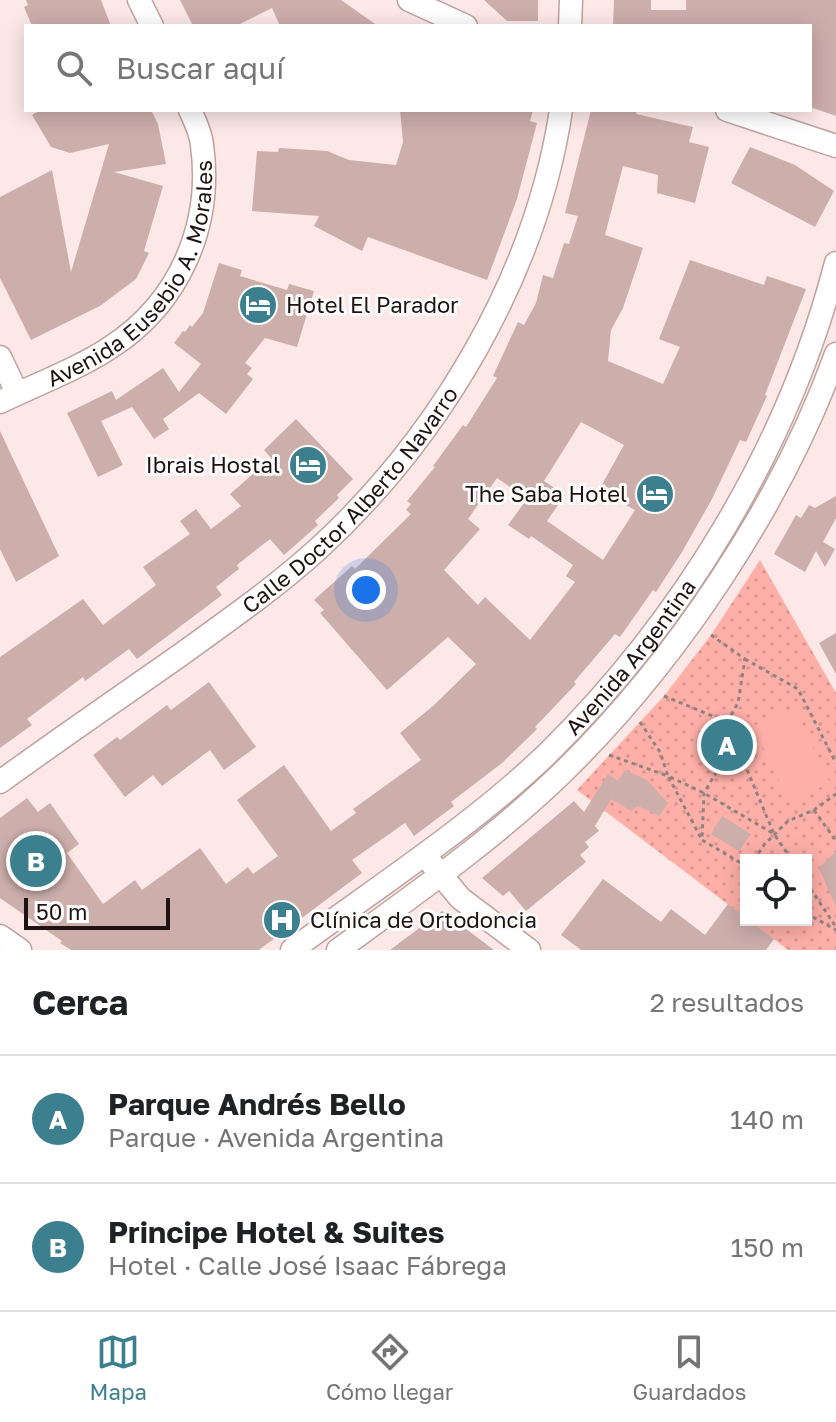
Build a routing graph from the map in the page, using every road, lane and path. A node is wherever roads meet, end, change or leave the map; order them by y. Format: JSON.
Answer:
{"nodes":[{"id":1,"x":139,"y":0,"type":"edge"},
{"id":2,"x":409,"y":0,"type":"edge"},
{"id":3,"x":571,"y":0,"type":"edge"},
{"id":4,"x":151,"y":24,"type":"edge"},
{"id":5,"x":462,"y":24,"type":"edge"},
{"id":6,"x":570,"y":24,"type":"edge"},
{"id":7,"x":191,"y":112,"type":"edge"},
{"id":8,"x":561,"y":112,"type":"edge"},
{"id":9,"x":733,"y":112,"type":"edge"},
{"id":10,"x":836,"y":146,"type":"edge"},
{"id":11,"x":836,"y":263,"type":"edge"},
{"id":12,"x":808,"y":351,"type":"junction"},
{"id":13,"x":0,"y":357,"type":"edge"},
{"id":14,"x":835,"y":357,"type":"edge"},
{"id":15,"x":831,"y":385,"type":"edge"},
{"id":16,"x":9,"y":397,"type":"edge"},
{"id":17,"x":711,"y":635,"type":"dead end"},
{"id":18,"x":745,"y":659,"type":"junction"},
{"id":19,"x":664,"y":696,"type":"dead end"},
{"id":20,"x":640,"y":722,"type":"dead end"},
{"id":21,"x":727,"y":722,"type":"junction"},
{"id":22,"x":609,"y":755,"type":"dead end"},
{"id":23,"x":836,"y":763,"type":"edge"},
{"id":24,"x":668,"y":776,"type":"junction"},
{"id":25,"x":0,"y":782,"type":"edge"},
{"id":26,"x":704,"y":793,"type":"junction"},
{"id":27,"x":836,"y":794,"type":"edge"},
{"id":28,"x":814,"y":810,"type":"junction"},
{"id":29,"x":774,"y":834,"type":"junction"},
{"id":30,"x":702,"y":840,"type":"junction"},
{"id":31,"x":836,"y":841,"type":"edge"},
{"id":32,"x":425,"y":853,"type":"junction"},
{"id":33,"x":759,"y":854,"type":"edge"},
{"id":34,"x":788,"y":854,"type":"edge"},
{"id":35,"x":740,"y":862,"type":"edge"},
{"id":36,"x":440,"y":875,"type":"junction"},
{"id":37,"x":812,"y":891,"type":"edge"},
{"id":38,"x":812,"y":916,"type":"edge"},
{"id":39,"x":836,"y":929,"type":"edge"},
{"id":40,"x":0,"y":936,"type":"edge"},
{"id":41,"x":20,"y":950,"type":"edge"},
{"id":42,"x":292,"y":950,"type":"edge"},
{"id":43,"x":338,"y":950,"type":"edge"},
{"id":44,"x":529,"y":950,"type":"edge"}],
"edges":[{"from":1,"to":4,"type":"street"},
{"from":2,"to":5,"type":"street"},
{"from":3,"to":6,"type":"street"},
{"from":7,"to":16,"type":"street","name":"Avenida Eusebio A. Morales"},
{"from":8,"to":25,"type":"street","name":"Calle Doctor Alberto Navarro"},
{"from":9,"to":10,"type":"street"},
{"from":11,"to":12,"type":"street","name":"Avenida Argentina"},
{"from":12,"to":14,"type":"street"},
{"from":12,"to":32,"type":"street","name":"Avenida Argentina"},
{"from":13,"to":16,"type":"street"},
{"from":14,"to":15,"type":"street","name":"Avenida Argentina"},
{"from":15,"to":36,"type":"street","name":"Avenida Argentina"},
{"from":17,"to":18,"type":"path"},
{"from":18,"to":21,"type":"path"},
{"from":18,"to":23,"type":"path"},
{"from":19,"to":21,"type":"path"},
{"from":20,"to":24,"type":"path"},
{"from":21,"to":26,"type":"path"},
{"from":21,"to":29,"type":"path"},
{"from":22,"to":24,"type":"path"},
{"from":24,"to":26,"type":"path"},
{"from":24,"to":30,"type":"path"},
{"from":26,"to":29,"type":"path"},
{"from":26,"to":30,"type":"path"},
{"from":27,"to":28,"type":"path"},
{"from":28,"to":29,"type":"path"},
{"from":28,"to":31,"type":"path"},
{"from":29,"to":33,"type":"path"},
{"from":29,"to":34,"type":"path"},
{"from":30,"to":35,"type":"path"},
{"from":32,"to":36,"type":"street"},
{"from":32,"to":42,"type":"street","name":"Avenida Argentina"},
{"from":36,"to":43,"type":"street","name":"Avenida Argentina"},
{"from":36,"to":44,"type":"street"},
{"from":37,"to":39,"type":"path"},
{"from":38,"to":39,"type":"path"},
{"from":40,"to":41,"type":"street"}]}
